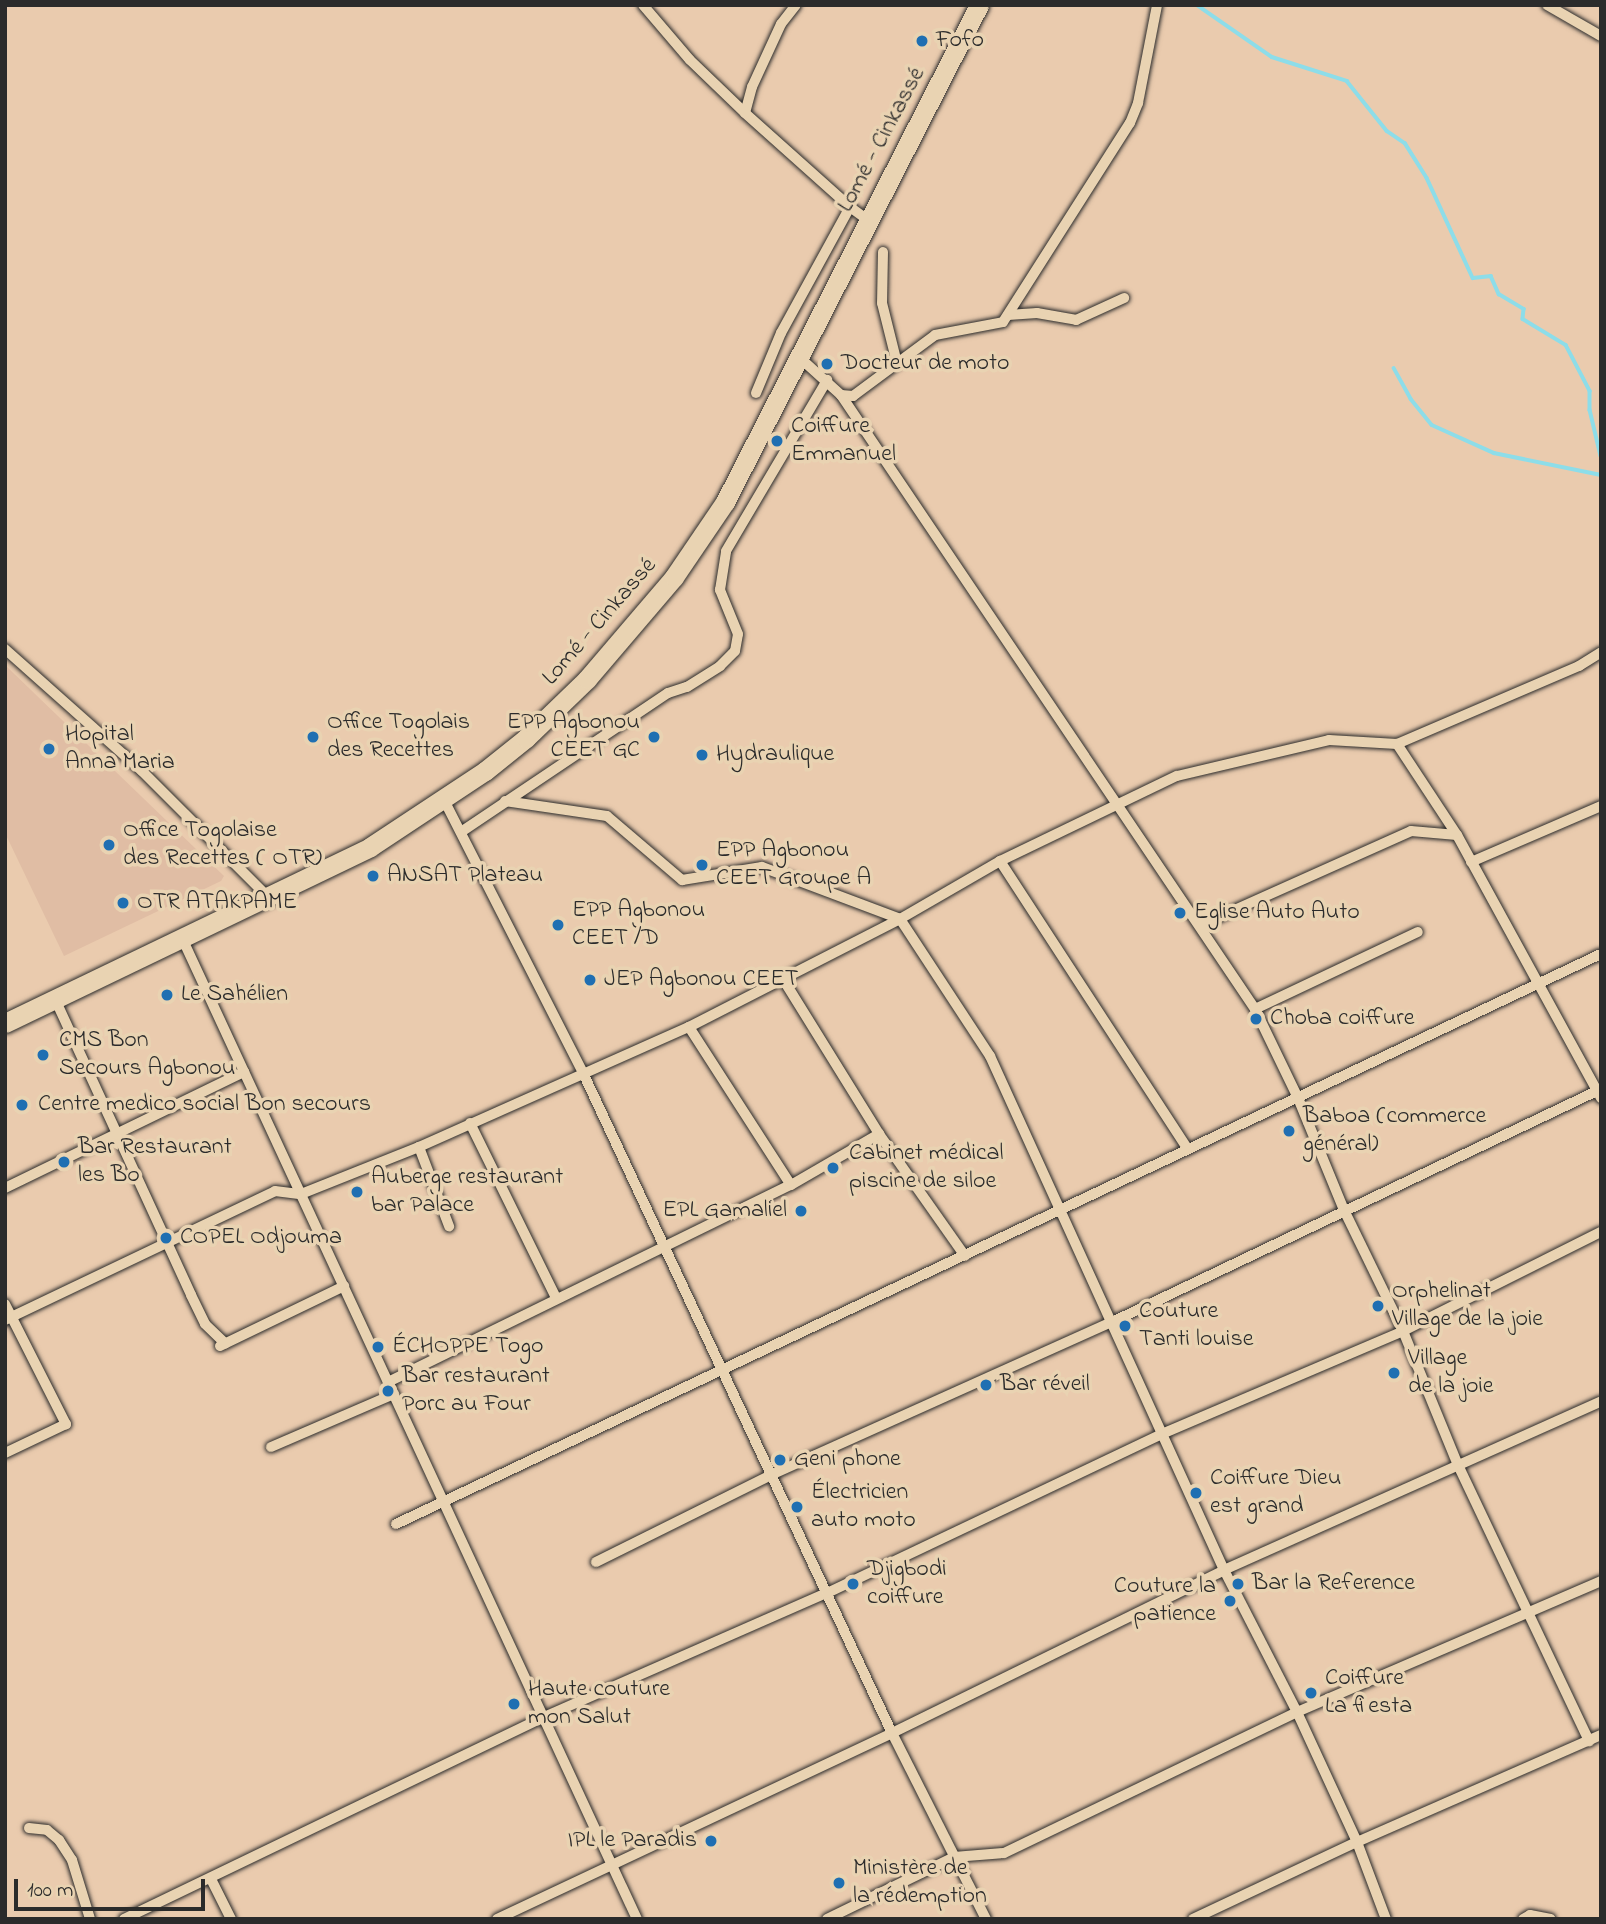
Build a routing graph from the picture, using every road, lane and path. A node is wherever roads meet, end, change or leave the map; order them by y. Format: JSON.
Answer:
{"nodes":[{"id":1,"x":643,"y":5,"type":"edge"},
{"id":2,"x":796,"y":5,"type":"edge"},
{"id":3,"x":979,"y":5,"type":"edge"},
{"id":4,"x":1157,"y":5,"type":"edge"},
{"id":5,"x":1547,"y":5,"type":"edge"},
{"id":6,"x":1601,"y":36,"type":"edge"},
{"id":7,"x":745,"y":113,"type":"junction"},
{"id":8,"x":850,"y":207,"type":"junction"},
{"id":9,"x":868,"y":219,"type":"junction"},
{"id":10,"x":883,"y":253,"type":"dead end"},
{"id":11,"x":1124,"y":298,"type":"dead end"},
{"id":12,"x":1008,"y":315,"type":"junction"},
{"id":13,"x":799,"y":356,"type":"junction"},
{"id":14,"x":897,"y":363,"type":"junction"},
{"id":15,"x":827,"y":380,"type":"junction"},
{"id":16,"x":756,"y":393,"type":"dead end"},
{"id":17,"x":841,"y":396,"type":"junction"},
{"id":18,"x":5,"y":649,"type":"edge"},
{"id":19,"x":1601,"y":652,"type":"edge"},
{"id":20,"x":1397,"y":744,"type":"junction"},
{"id":21,"x":444,"y":800,"type":"junction"},
{"id":22,"x":505,"y":801,"type":"junction"},
{"id":23,"x":1119,"y":804,"type":"junction"},
{"id":24,"x":1601,"y":806,"type":"edge"},
{"id":25,"x":461,"y":832,"type":"junction"},
{"id":26,"x":1457,"y":835,"type":"junction"},
{"id":27,"x":1000,"y":861,"type":"junction"},
{"id":28,"x":1471,"y":862,"type":"junction"},
{"id":29,"x":269,"y":898,"type":"junction"},
{"id":30,"x":900,"y":919,"type":"junction"},
{"id":31,"x":1201,"y":925,"type":"junction"},
{"id":32,"x":1418,"y":932,"type":"dead end"},
{"id":33,"x":182,"y":938,"type":"junction"},
{"id":34,"x":1601,"y":954,"type":"edge"},
{"id":35,"x":783,"y":979,"type":"junction"},
{"id":36,"x":1538,"y":984,"type":"junction"},
{"id":37,"x":55,"y":999,"type":"junction"},
{"id":38,"x":1255,"y":1009,"type":"junction"},
{"id":39,"x":5,"y":1023,"type":"edge"},
{"id":40,"x":689,"y":1027,"type":"junction"},
{"id":41,"x":244,"y":1072,"type":"junction"},
{"id":42,"x":584,"y":1075,"type":"junction"},
{"id":43,"x":1600,"y":1092,"type":"edge"},
{"id":44,"x":1298,"y":1098,"type":"junction"},
{"id":45,"x":470,"y":1124,"type":"junction"},
{"id":46,"x":117,"y":1133,"type":"junction"},
{"id":47,"x":879,"y":1134,"type":"junction"},
{"id":48,"x":419,"y":1147,"type":"junction"},
{"id":49,"x":1188,"y":1149,"type":"junction"},
{"id":50,"x":791,"y":1185,"type":"junction"},
{"id":51,"x":5,"y":1188,"type":"edge"},
{"id":52,"x":301,"y":1194,"type":"junction"},
{"id":53,"x":1061,"y":1210,"type":"junction"},
{"id":54,"x":1344,"y":1210,"type":"junction"},
{"id":55,"x":449,"y":1226,"type":"dead end"},
{"id":56,"x":1601,"y":1232,"type":"edge"},
{"id":57,"x":167,"y":1245,"type":"junction"},
{"id":58,"x":666,"y":1247,"type":"junction"},
{"id":59,"x":965,"y":1256,"type":"junction"},
{"id":60,"x":344,"y":1286,"type":"junction"},
{"id":61,"x":556,"y":1298,"type":"junction"},
{"id":62,"x":5,"y":1304,"type":"edge"},
{"id":63,"x":8,"y":1319,"type":"edge"},
{"id":64,"x":1110,"y":1323,"type":"junction"},
{"id":65,"x":1403,"y":1331,"type":"junction"},
{"id":66,"x":720,"y":1368,"type":"junction"},
{"id":67,"x":388,"y":1382,"type":"junction"},
{"id":68,"x":394,"y":1394,"type":"junction"},
{"id":69,"x":1601,"y":1401,"type":"edge"},
{"id":70,"x":1162,"y":1434,"type":"junction"},
{"id":71,"x":271,"y":1447,"type":"dead end"},
{"id":72,"x":5,"y":1453,"type":"edge"},
{"id":73,"x":1458,"y":1465,"type":"junction"},
{"id":74,"x":771,"y":1475,"type":"junction"},
{"id":75,"x":443,"y":1501,"type":"junction"},
{"id":76,"x":396,"y":1524,"type":"dead end"},
{"id":77,"x":596,"y":1562,"type":"dead end"},
{"id":78,"x":1224,"y":1570,"type":"junction"},
{"id":79,"x":1601,"y":1581,"type":"edge"},
{"id":80,"x":827,"y":1593,"type":"junction"},
{"id":81,"x":1528,"y":1614,"type":"junction"},
{"id":82,"x":1297,"y":1712,"type":"junction"},
{"id":83,"x":544,"y":1717,"type":"junction"},
{"id":84,"x":892,"y":1733,"type":"junction"},
{"id":85,"x":1601,"y":1735,"type":"edge"},
{"id":86,"x":1590,"y":1741,"type":"junction"},
{"id":87,"x":29,"y":1828,"type":"dead end"},
{"id":88,"x":1357,"y":1842,"type":"junction"},
{"id":89,"x":954,"y":1857,"type":"junction"},
{"id":90,"x":613,"y":1866,"type":"junction"},
{"id":91,"x":211,"y":1879,"type":"junction"},
{"id":92,"x":90,"y":1919,"type":"edge"},
{"id":93,"x":124,"y":1919,"type":"edge"},
{"id":94,"x":231,"y":1919,"type":"edge"},
{"id":95,"x":497,"y":1919,"type":"edge"},
{"id":96,"x":638,"y":1919,"type":"edge"},
{"id":97,"x":827,"y":1919,"type":"edge"},
{"id":98,"x":986,"y":1919,"type":"edge"},
{"id":99,"x":1193,"y":1919,"type":"edge"},
{"id":100,"x":1386,"y":1919,"type":"edge"},
{"id":101,"x":1522,"y":1919,"type":"edge"},
{"id":102,"x":1551,"y":1919,"type":"edge"}],
"edges":[{"from":1,"to":7,"type":"street"},
{"from":2,"to":7,"type":"street"},
{"from":3,"to":9,"type":"highway","name":"Lomé - Cinkassé"},
{"from":4,"to":12,"type":"street"},
{"from":5,"to":6,"type":"street"},
{"from":7,"to":8,"type":"street"},
{"from":8,"to":9,"type":"street"},
{"from":8,"to":16,"type":"street"},
{"from":9,"to":13,"type":"highway","name":"Lomé - Cinkassé"},
{"from":10,"to":14,"type":"street"},
{"from":11,"to":12,"type":"street"},
{"from":12,"to":14,"type":"street"},
{"from":13,"to":15,"type":"street"},
{"from":13,"to":21,"type":"highway","name":"Lomé - Cinkassé"},
{"from":14,"to":17,"type":"street"},
{"from":15,"to":17,"type":"street"},
{"from":15,"to":22,"type":"street"},
{"from":17,"to":23,"type":"street"},
{"from":18,"to":29,"type":"street"},
{"from":19,"to":20,"type":"street"},
{"from":20,"to":23,"type":"street"},
{"from":20,"to":26,"type":"street"},
{"from":21,"to":25,"type":"street"},
{"from":21,"to":29,"type":"highway","name":"Lomé - Cinkassé"},
{"from":22,"to":25,"type":"street"},
{"from":22,"to":30,"type":"street"},
{"from":23,"to":27,"type":"street"},
{"from":23,"to":31,"type":"street"},
{"from":24,"to":28,"type":"street"},
{"from":25,"to":42,"type":"street"},
{"from":26,"to":28,"type":"street"},
{"from":26,"to":31,"type":"street"},
{"from":27,"to":30,"type":"street"},
{"from":27,"to":49,"type":"street"},
{"from":28,"to":36,"type":"street"},
{"from":29,"to":33,"type":"highway","name":"Lomé - Cinkassé"},
{"from":30,"to":35,"type":"street"},
{"from":30,"to":53,"type":"street"},
{"from":31,"to":38,"type":"street"},
{"from":32,"to":38,"type":"street"},
{"from":33,"to":37,"type":"highway","name":"Lomé - Cinkassé"},
{"from":33,"to":41,"type":"street"},
{"from":34,"to":36,"type":"street"},
{"from":35,"to":40,"type":"street"},
{"from":35,"to":47,"type":"street"},
{"from":36,"to":43,"type":"street"},
{"from":36,"to":44,"type":"street"},
{"from":37,"to":39,"type":"highway","name":"Lomé - Cinkassé"},
{"from":37,"to":46,"type":"street"},
{"from":38,"to":44,"type":"street"},
{"from":40,"to":42,"type":"street"},
{"from":40,"to":50,"type":"street"},
{"from":41,"to":46,"type":"street"},
{"from":41,"to":52,"type":"street"},
{"from":42,"to":45,"type":"street"},
{"from":42,"to":58,"type":"street"},
{"from":43,"to":54,"type":"street"},
{"from":44,"to":49,"type":"street"},
{"from":44,"to":54,"type":"street"},
{"from":45,"to":48,"type":"street"},
{"from":45,"to":61,"type":"street"},
{"from":46,"to":51,"type":"street"},
{"from":46,"to":57,"type":"street"},
{"from":47,"to":50,"type":"street"},
{"from":47,"to":59,"type":"street"},
{"from":48,"to":52,"type":"street"},
{"from":48,"to":55,"type":"street"},
{"from":49,"to":53,"type":"street"},
{"from":50,"to":58,"type":"street"},
{"from":52,"to":57,"type":"street"},
{"from":52,"to":60,"type":"street"},
{"from":53,"to":59,"type":"street"},
{"from":53,"to":64,"type":"street"},
{"from":54,"to":64,"type":"street"},
{"from":54,"to":65,"type":"street"},
{"from":56,"to":65,"type":"street"},
{"from":57,"to":60,"type":"street"},
{"from":57,"to":63,"type":"street"},
{"from":58,"to":61,"type":"street"},
{"from":58,"to":66,"type":"street"},
{"from":59,"to":66,"type":"street"},
{"from":60,"to":67,"type":"street"},
{"from":61,"to":67,"type":"street"},
{"from":62,"to":63,"type":"street"},
{"from":63,"to":72,"type":"street"},
{"from":64,"to":70,"type":"street"},
{"from":64,"to":74,"type":"street"},
{"from":65,"to":70,"type":"street"},
{"from":65,"to":73,"type":"street"},
{"from":66,"to":74,"type":"street"},
{"from":66,"to":75,"type":"street"},
{"from":67,"to":68,"type":"street"},
{"from":68,"to":71,"type":"street"},
{"from":68,"to":75,"type":"street"},
{"from":69,"to":73,"type":"street"},
{"from":70,"to":78,"type":"street"},
{"from":70,"to":80,"type":"street"},
{"from":73,"to":78,"type":"street"},
{"from":73,"to":81,"type":"street"},
{"from":74,"to":77,"type":"street"},
{"from":74,"to":80,"type":"street"},
{"from":75,"to":76,"type":"street"},
{"from":75,"to":83,"type":"street"},
{"from":78,"to":82,"type":"street"},
{"from":78,"to":84,"type":"street"},
{"from":79,"to":81,"type":"street"},
{"from":80,"to":83,"type":"street"},
{"from":80,"to":84,"type":"street"},
{"from":81,"to":82,"type":"street"},
{"from":81,"to":86,"type":"street"},
{"from":82,"to":88,"type":"street"},
{"from":82,"to":89,"type":"street"},
{"from":83,"to":90,"type":"street"},
{"from":83,"to":91,"type":"street"},
{"from":84,"to":89,"type":"street"},
{"from":84,"to":90,"type":"street"},
{"from":85,"to":86,"type":"street"},
{"from":86,"to":88,"type":"street"},
{"from":87,"to":92,"type":"street"},
{"from":88,"to":99,"type":"street"},
{"from":88,"to":100,"type":"street"},
{"from":89,"to":97,"type":"street"},
{"from":89,"to":98,"type":"street"},
{"from":90,"to":95,"type":"street"},
{"from":90,"to":96,"type":"street"},
{"from":91,"to":93,"type":"street"},
{"from":91,"to":94,"type":"street"},
{"from":101,"to":102,"type":"street"}]}
